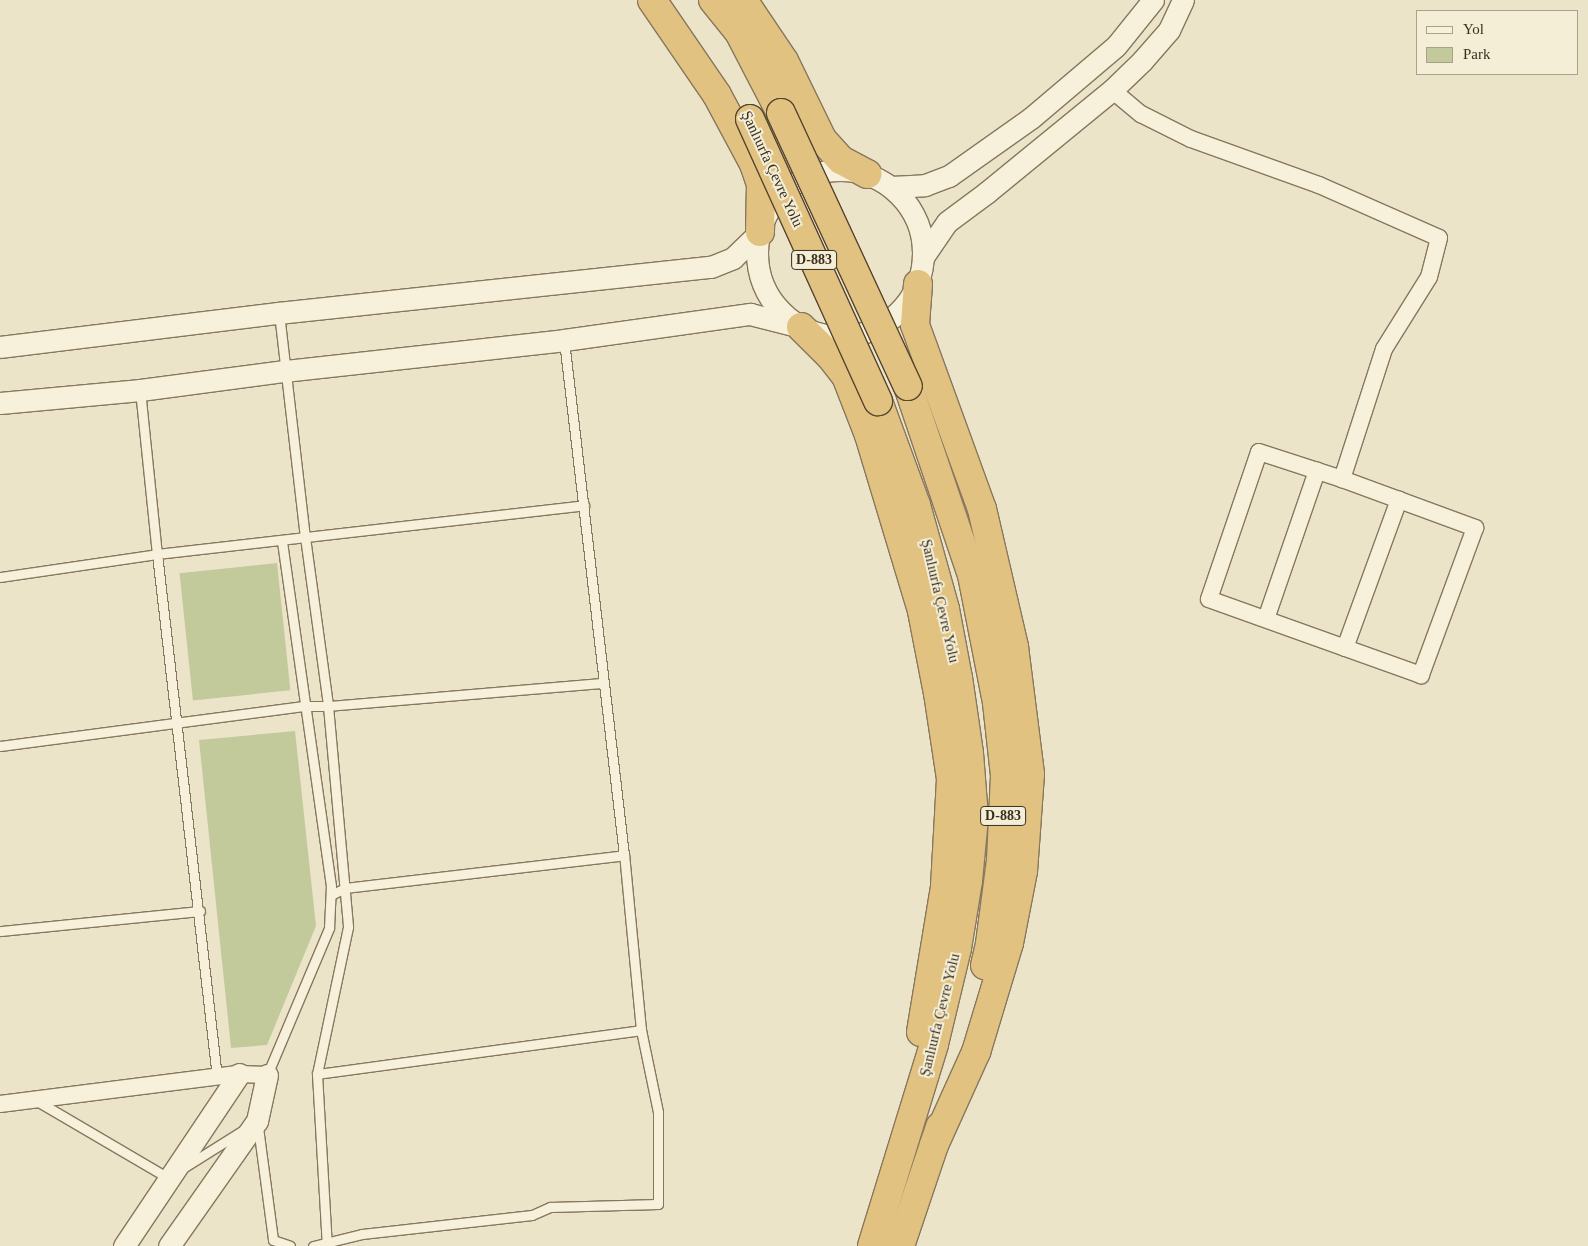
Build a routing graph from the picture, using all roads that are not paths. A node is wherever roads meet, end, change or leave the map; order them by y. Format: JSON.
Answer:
{"nodes":[{"id":1,"x":652,"y":0,"type":"edge"},
{"id":2,"x":674,"y":0,"type":"edge"},
{"id":3,"x":713,"y":0,"type":"edge"},
{"id":4,"x":743,"y":0,"type":"edge"},
{"id":5,"x":1153,"y":0,"type":"edge"},
{"id":6,"x":1183,"y":0,"type":"edge"},
{"id":7,"x":1112,"y":90,"type":"junction"},
{"id":8,"x":867,"y":174,"type":"junction"},
{"id":9,"x":890,"y":187,"type":"junction"},
{"id":10,"x":760,"y":232,"type":"junction"},
{"id":11,"x":923,"y":258,"type":"junction"},
{"id":12,"x":918,"y":284,"type":"junction"},
{"id":13,"x":278,"y":313,"type":"junction"},
{"id":14,"x":801,"y":327,"type":"junction"},
{"id":15,"x":564,"y":340,"type":"junction"},
{"id":16,"x":0,"y":348,"type":"edge"},
{"id":17,"x":286,"y":371,"type":"junction"},
{"id":18,"x":140,"y":390,"type":"junction"},
{"id":19,"x":0,"y":403,"type":"edge"},
{"id":20,"x":1318,"y":471,"type":"junction"},
{"id":21,"x":1342,"y":479,"type":"junction"},
{"id":22,"x":1399,"y":500,"type":"junction"},
{"id":23,"x":584,"y":506,"type":"junction"},
{"id":24,"x":305,"y":537,"type":"junction"},
{"id":25,"x":282,"y":540,"type":"junction"},
{"id":26,"x":157,"y":554,"type":"junction"},
{"id":27,"x":0,"y":577,"type":"edge"},
{"id":28,"x":1266,"y":619,"type":"junction"},
{"id":29,"x":1346,"y":648,"type":"junction"},
{"id":30,"x":603,"y":683,"type":"junction"},
{"id":31,"x":305,"y":706,"type":"junction"},
{"id":32,"x":328,"y":706,"type":"junction"},
{"id":33,"x":176,"y":721,"type":"junction"},
{"id":34,"x":0,"y":746,"type":"edge"},
{"id":35,"x":624,"y":855,"type":"junction"},
{"id":36,"x":345,"y":888,"type":"junction"},
{"id":37,"x":330,"y":895,"type":"junction"},
{"id":38,"x":200,"y":912,"type":"junction"},
{"id":39,"x":0,"y":930,"type":"edge"},
{"id":40,"x":641,"y":1030,"type":"junction"},
{"id":41,"x":239,"y":1074,"type":"junction"},
{"id":42,"x":317,"y":1074,"type":"junction"},
{"id":43,"x":267,"y":1075,"type":"junction"},
{"id":44,"x":217,"y":1076,"type":"junction"},
{"id":45,"x":34,"y":1100,"type":"junction"},
{"id":46,"x":0,"y":1104,"type":"edge"},
{"id":47,"x":257,"y":1121,"type":"junction"},
{"id":48,"x":909,"y":1130,"type":"junction"},
{"id":49,"x":934,"y":1144,"type":"junction"},
{"id":50,"x":168,"y":1178,"type":"junction"},
{"id":51,"x":327,"y":1244,"type":"edge"},
{"id":52,"x":124,"y":1246,"type":"edge"},
{"id":53,"x":169,"y":1246,"type":"edge"},
{"id":54,"x":290,"y":1246,"type":"edge"},
{"id":55,"x":313,"y":1246,"type":"edge"},
{"id":56,"x":872,"y":1246,"type":"edge"},
{"id":57,"x":900,"y":1246,"type":"edge"}],
"edges":[{"from":1,"to":10,"type":"highway"},
{"from":2,"to":48,"type":"highway","name":"Şanlıurfa Çevre Yolu","number":"D-883","bridge":true},
{"from":3,"to":49,"type":"highway","name":"Şanlıurfa Çevre Yolu","number":"D-883","bridge":true},
{"from":4,"to":8,"type":"highway"},
{"from":5,"to":9,"type":"street"},
{"from":6,"to":7,"type":"street"},
{"from":7,"to":11,"type":"street"},
{"from":7,"to":21,"type":"street"},
{"from":8,"to":9,"type":"street"},
{"from":8,"to":10,"type":"street"},
{"from":9,"to":11,"type":"street"},
{"from":10,"to":13,"type":"street"},
{"from":10,"to":14,"type":"street"},
{"from":11,"to":12,"type":"street"},
{"from":12,"to":14,"type":"street"},
{"from":12,"to":49,"type":"highway"},
{"from":13,"to":16,"type":"street"},
{"from":13,"to":17,"type":"lane"},
{"from":14,"to":15,"type":"street"},
{"from":14,"to":48,"type":"highway"},
{"from":15,"to":17,"type":"street"},
{"from":15,"to":23,"type":"lane"},
{"from":17,"to":18,"type":"street"},
{"from":17,"to":24,"type":"lane"},
{"from":18,"to":19,"type":"street"},
{"from":18,"to":26,"type":"lane"},
{"from":20,"to":21,"type":"street"},
{"from":20,"to":28,"type":"street"},
{"from":20,"to":28,"type":"street"},
{"from":21,"to":22,"type":"street"},
{"from":22,"to":29,"type":"street"},
{"from":22,"to":29,"type":"street"},
{"from":23,"to":24,"type":"lane"},
{"from":23,"to":30,"type":"lane"},
{"from":24,"to":25,"type":"lane"},
{"from":24,"to":32,"type":"lane"},
{"from":25,"to":26,"type":"lane"},
{"from":25,"to":31,"type":"lane"},
{"from":26,"to":27,"type":"lane"},
{"from":26,"to":33,"type":"lane"},
{"from":28,"to":29,"type":"street"},
{"from":30,"to":32,"type":"lane"},
{"from":30,"to":35,"type":"lane"},
{"from":31,"to":32,"type":"lane"},
{"from":31,"to":33,"type":"lane"},
{"from":31,"to":37,"type":"lane"},
{"from":32,"to":36,"type":"lane"},
{"from":33,"to":34,"type":"lane"},
{"from":33,"to":38,"type":"lane"},
{"from":35,"to":36,"type":"lane"},
{"from":35,"to":40,"type":"lane"},
{"from":36,"to":37,"type":"lane"},
{"from":36,"to":42,"type":"lane"},
{"from":37,"to":43,"type":"lane"},
{"from":38,"to":39,"type":"lane"},
{"from":38,"to":44,"type":"lane"},
{"from":40,"to":42,"type":"lane"},
{"from":40,"to":51,"type":"lane"},
{"from":41,"to":43,"type":"street"},
{"from":41,"to":44,"type":"street"},
{"from":41,"to":50,"type":"street"},
{"from":42,"to":51,"type":"lane"},
{"from":43,"to":47,"type":"street"},
{"from":44,"to":45,"type":"street"},
{"from":45,"to":46,"type":"street"},
{"from":45,"to":50,"type":"lane"},
{"from":47,"to":50,"type":"lane"},
{"from":47,"to":53,"type":"street"},
{"from":47,"to":54,"type":"lane"},
{"from":48,"to":56,"type":"highway","name":"Şanlıurfa Çevre Yolu","number":"D-883"},
{"from":49,"to":57,"type":"highway","name":"Şanlıurfa Çevre Yolu","number":"D-883"},
{"from":50,"to":52,"type":"street"},
{"from":51,"to":55,"type":"lane"}]}
